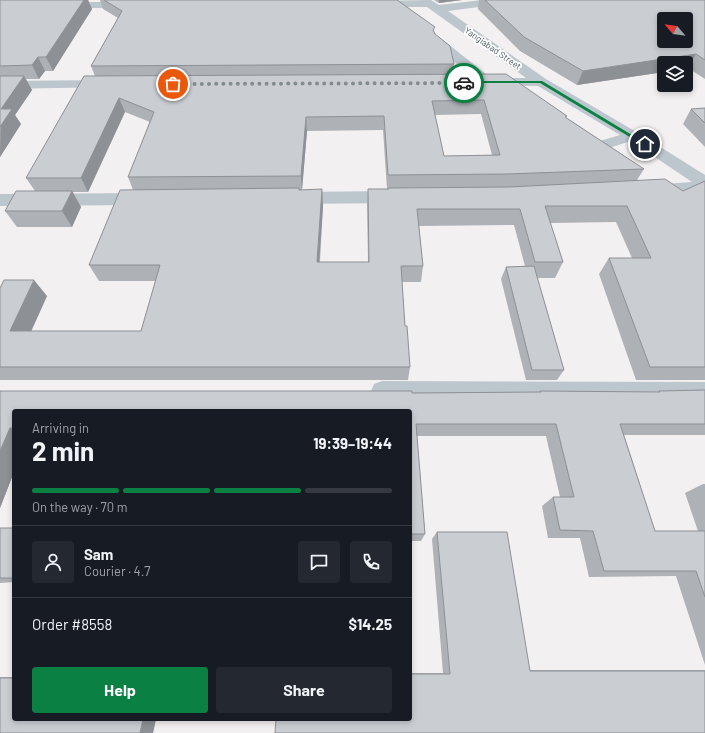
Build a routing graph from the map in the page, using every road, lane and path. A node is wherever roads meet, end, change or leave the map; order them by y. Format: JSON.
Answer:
{"nodes":[{"id":1,"x":510,"y":0,"type":"edge"},
{"id":2,"x":383,"y":2,"type":"edge"},
{"id":3,"x":362,"y":4,"type":"edge"},
{"id":4,"x":430,"y":4,"type":"edge"},
{"id":5,"x":0,"y":5,"type":"edge"},
{"id":6,"x":142,"y":5,"type":"edge"},
{"id":7,"x":439,"y":43,"type":"edge"},
{"id":8,"x":488,"y":82,"type":"junction"},
{"id":9,"x":541,"y":82,"type":"junction"},
{"id":10,"x":464,"y":83,"type":"edge"},
{"id":11,"x":126,"y":84,"type":"edge"},
{"id":12,"x":0,"y":85,"type":"edge"},
{"id":13,"x":633,"y":136,"type":"junction"},
{"id":14,"x":627,"y":167,"type":"edge"},
{"id":15,"x":705,"y":183,"type":"edge"},
{"id":16,"x":705,"y":187,"type":"edge"},
{"id":17,"x":635,"y":190,"type":"edge"},
{"id":18,"x":409,"y":197,"type":"edge"},
{"id":19,"x":277,"y":198,"type":"edge"},
{"id":20,"x":166,"y":199,"type":"edge"},
{"id":21,"x":0,"y":200,"type":"edge"},
{"id":22,"x":362,"y":391,"type":"edge"},
{"id":23,"x":705,"y":392,"type":"edge"}],
"edges":[{"from":1,"to":4,"type":"street"},
{"from":2,"to":3,"type":"street"},
{"from":2,"to":4,"type":"street"},
{"from":4,"to":9,"type":"street","name":"Yangiabad Street"},
{"from":5,"to":6,"type":"street"},
{"from":7,"to":8,"type":"street"},
{"from":8,"to":9,"type":"street"},
{"from":8,"to":10,"type":"street"},
{"from":9,"to":13,"type":"street","name":"Yangiabad Street"},
{"from":11,"to":12,"type":"street"},
{"from":13,"to":14,"type":"street"},
{"from":13,"to":15,"type":"street","name":"Yangiabad Street"},
{"from":16,"to":17,"type":"street"},
{"from":18,"to":19,"type":"street"},
{"from":20,"to":21,"type":"street"},
{"from":22,"to":23,"type":"street"}]}
